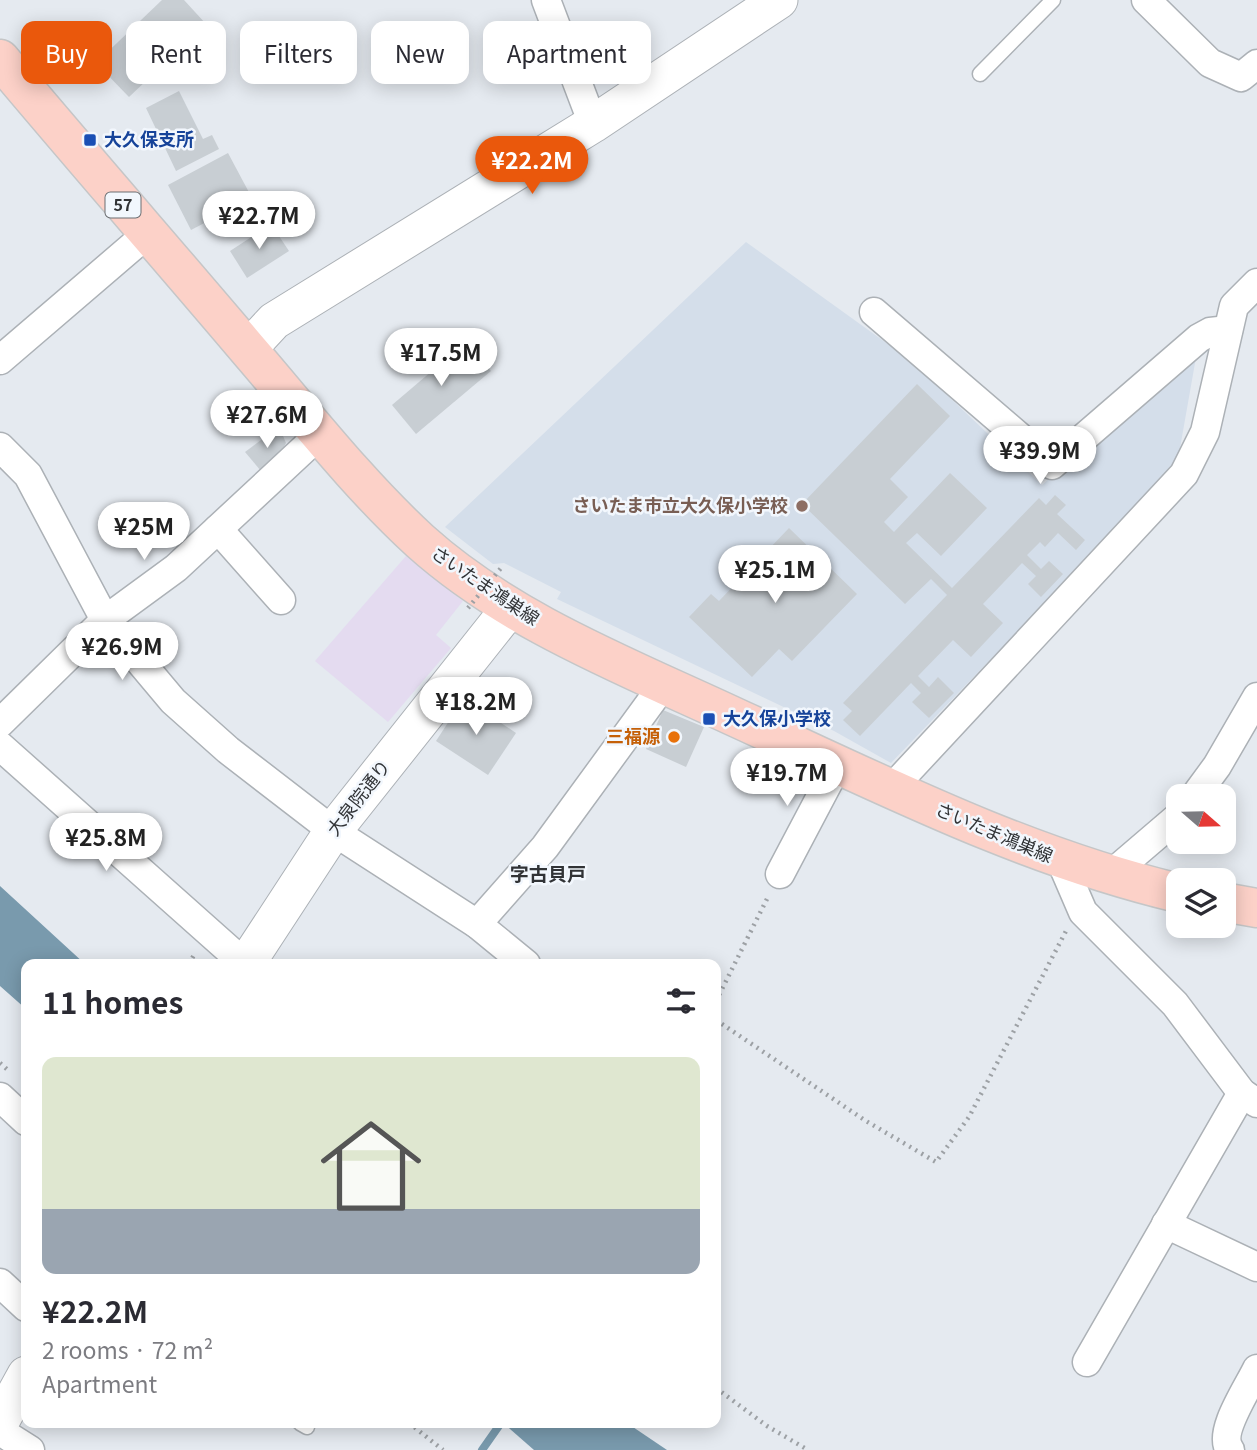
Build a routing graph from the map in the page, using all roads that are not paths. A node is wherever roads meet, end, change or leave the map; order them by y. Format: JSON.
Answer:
{"nodes":[{"id":1,"x":546,"y":0,"type":"edge"},
{"id":2,"x":779,"y":0,"type":"edge"},
{"id":3,"x":1053,"y":0,"type":"edge"},
{"id":4,"x":1146,"y":0,"type":"edge"},
{"id":5,"x":0,"y":59,"type":"edge"},
{"id":6,"x":1257,"y":64,"type":"edge"},
{"id":7,"x":980,"y":74,"type":"dead end"},
{"id":8,"x":593,"y":124,"type":"junction"},
{"id":9,"x":147,"y":234,"type":"junction"},
{"id":10,"x":1251,"y":299,"type":"edge"},
{"id":11,"x":874,"y":312,"type":"dead end"},
{"id":12,"x":1228,"y":330,"type":"junction"},
{"id":13,"x":248,"y":349,"type":"junction"},
{"id":14,"x":0,"y":360,"type":"edge"},
{"id":15,"x":320,"y":434,"type":"junction"},
{"id":16,"x":0,"y":447,"type":"edge"},
{"id":17,"x":218,"y":529,"type":"junction"},
{"id":18,"x":281,"y":600,"type":"dead end"},
{"id":19,"x":510,"y":608,"type":"junction"},
{"id":20,"x":105,"y":620,"type":"junction"},
{"id":21,"x":664,"y":684,"type":"junction"},
{"id":22,"x":1257,"y":697,"type":"edge"},
{"id":23,"x":0,"y":723,"type":"edge"},
{"id":24,"x":0,"y":746,"type":"edge"},
{"id":25,"x":838,"y":764,"type":"junction"},
{"id":26,"x":1204,"y":784,"type":"edge"},
{"id":27,"x":891,"y":789,"type":"junction"},
{"id":28,"x":1166,"y":827,"type":"edge"},
{"id":29,"x":333,"y":831,"type":"junction"},
{"id":30,"x":1062,"y":860,"type":"junction"},
{"id":31,"x":780,"y":874,"type":"road end"},
{"id":32,"x":1109,"y":876,"type":"junction"},
{"id":33,"x":1166,"y":890,"type":"edge"},
{"id":34,"x":1236,"y":904,"type":"edge"},
{"id":35,"x":1257,"y":908,"type":"edge"},
{"id":36,"x":477,"y":924,"type":"junction"},
{"id":37,"x":239,"y":959,"type":"edge"},
{"id":38,"x":248,"y":959,"type":"edge"},
{"id":39,"x":520,"y":959,"type":"edge"},
{"id":40,"x":0,"y":1097,"type":"edge"},
{"id":41,"x":1250,"y":1098,"type":"edge"},
{"id":42,"x":21,"y":1117,"type":"edge"},
{"id":43,"x":1166,"y":1224,"type":"junction"},
{"id":44,"x":1257,"y":1266,"type":"edge"},
{"id":45,"x":0,"y":1283,"type":"edge"},
{"id":46,"x":21,"y":1302,"type":"edge"},
{"id":47,"x":1087,"y":1362,"type":"dead end"},
{"id":48,"x":1257,"y":1369,"type":"edge"},
{"id":49,"x":21,"y":1384,"type":"edge"},
{"id":50,"x":0,"y":1422,"type":"edge"},
{"id":51,"x":0,"y":1431,"type":"edge"},
{"id":52,"x":30,"y":1450,"type":"edge"},
{"id":53,"x":1230,"y":1450,"type":"edge"}],
"edges":[{"from":1,"to":8,"type":"street"},
{"from":2,"to":8,"type":"street"},
{"from":3,"to":7,"type":"lane"},
{"from":4,"to":6,"type":"street"},
{"from":5,"to":9,"type":"main road","name":"さいたま鴻巣線","number":"57"},
{"from":8,"to":13,"type":"street"},
{"from":9,"to":13,"type":"main road","name":"さいたま鴻巣線","number":"57"},
{"from":9,"to":14,"type":"street"},
{"from":10,"to":12,"type":"street"},
{"from":11,"to":12,"type":"street"},
{"from":12,"to":27,"type":"street"},
{"from":13,"to":15,"type":"main road","name":"さいたま鴻巣線","number":"57"},
{"from":15,"to":17,"type":"street"},
{"from":15,"to":19,"type":"main road","name":"さいたま鴻巣線","number":"57"},
{"from":16,"to":20,"type":"street"},
{"from":17,"to":18,"type":"street"},
{"from":17,"to":20,"type":"street"},
{"from":19,"to":21,"type":"main road","name":"さいたま鴻巣線","number":"57"},
{"from":19,"to":29,"type":"street","name":"大泉院通り"},
{"from":20,"to":23,"type":"street"},
{"from":20,"to":29,"type":"street"},
{"from":21,"to":25,"type":"main road","name":"さいたま鴻巣線","number":"57"},
{"from":21,"to":36,"type":"street"},
{"from":22,"to":26,"type":"street"},
{"from":24,"to":37,"type":"street"},
{"from":25,"to":27,"type":"main road","name":"さいたま鴻巣線","number":"57"},
{"from":25,"to":31,"type":"street"},
{"from":27,"to":30,"type":"main road","name":"さいたま鴻巣線","number":"57"},
{"from":28,"to":32,"type":"street"},
{"from":29,"to":36,"type":"street"},
{"from":29,"to":38,"type":"street","name":"大泉院通り"},
{"from":30,"to":32,"type":"main road","name":"さいたま鴻巣線","number":"57"},
{"from":30,"to":41,"type":"street"},
{"from":32,"to":33,"type":"main road","name":"さいたま鴻巣線","number":"57"},
{"from":34,"to":35,"type":"main road"},
{"from":36,"to":39,"type":"street"},
{"from":40,"to":42,"type":"street"},
{"from":41,"to":43,"type":"street"},
{"from":43,"to":44,"type":"street"},
{"from":43,"to":47,"type":"street"},
{"from":45,"to":46,"type":"street"},
{"from":48,"to":53,"type":"street"},
{"from":49,"to":50,"type":"street"},
{"from":51,"to":52,"type":"street"}]}
